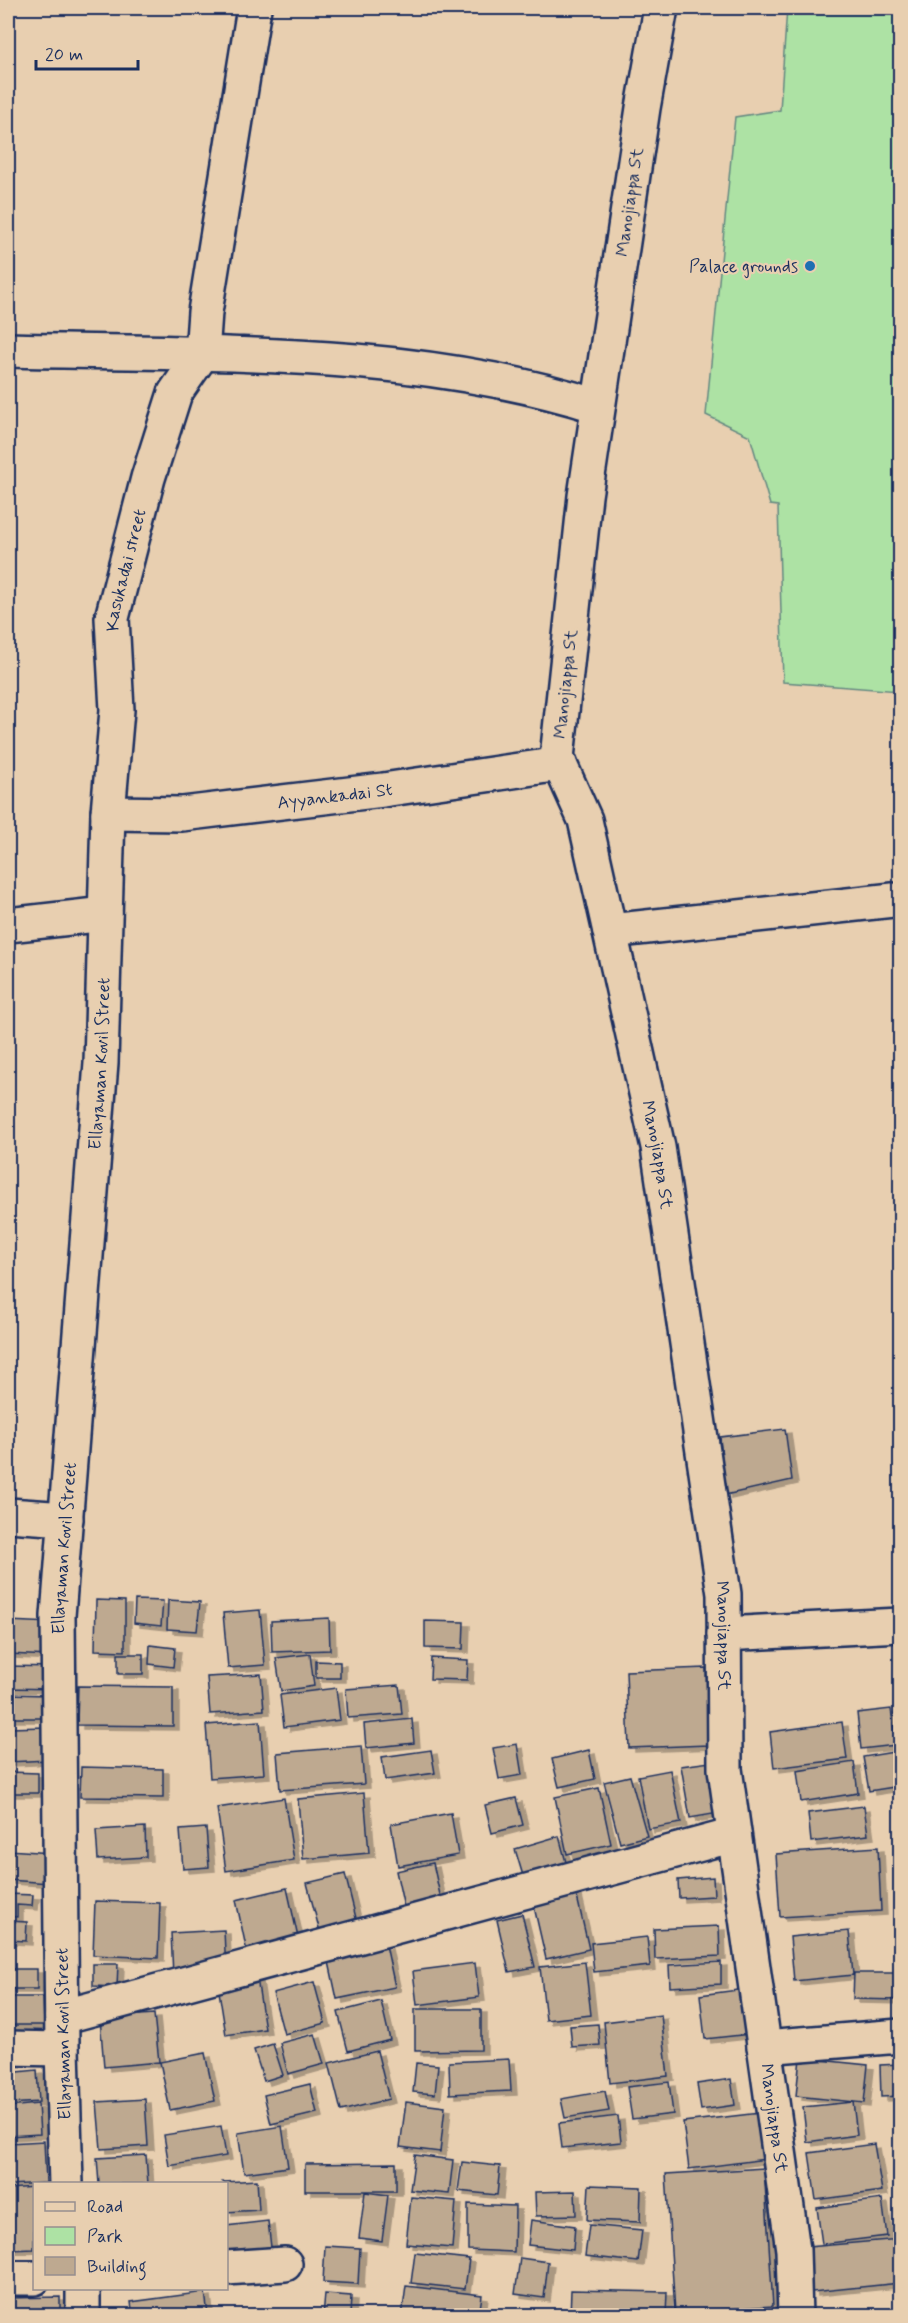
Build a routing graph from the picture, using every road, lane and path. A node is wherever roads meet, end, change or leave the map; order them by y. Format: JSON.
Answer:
{"nodes":[{"id":1,"x":254,"y":8,"type":"edge"},
{"id":2,"x":661,"y":8,"type":"edge"},
{"id":3,"x":8,"y":350,"type":"edge"},
{"id":4,"x":202,"y":354,"type":"junction"},
{"id":5,"x":598,"y":406,"type":"junction"},
{"id":6,"x":560,"y":764,"type":"junction"},
{"id":7,"x":109,"y":827,"type":"junction"},
{"id":8,"x":894,"y":900,"type":"dead end"},
{"id":9,"x":105,"y":914,"type":"junction"},
{"id":10,"x":8,"y":925,"type":"edge"},
{"id":11,"x":610,"y":931,"type":"junction"},
{"id":12,"x":8,"y":1515,"type":"edge"},
{"id":13,"x":66,"y":1519,"type":"junction"},
{"id":14,"x":900,"y":1625,"type":"edge"},
{"id":15,"x":724,"y":1634,"type":"junction"},
{"id":16,"x":734,"y":1835,"type":"junction"},
{"id":17,"x":62,"y":2018,"type":"junction"},
{"id":18,"x":900,"y":2036,"type":"edge"},
{"id":19,"x":8,"y":2048,"type":"edge"},
{"id":20,"x":764,"y":2048,"type":"junction"},
{"id":21,"x":62,"y":2049,"type":"junction"},
{"id":22,"x":66,"y":2182,"type":"edge"},
{"id":23,"x":285,"y":2264,"type":"dead end"},
{"id":24,"x":228,"y":2268,"type":"edge"},
{"id":25,"x":8,"y":2278,"type":"edge"},
{"id":26,"x":33,"y":2278,"type":"edge"},
{"id":27,"x":83,"y":2290,"type":"edge"},
{"id":28,"x":83,"y":2316,"type":"edge"},
{"id":29,"x":795,"y":2316,"type":"edge"}],
"edges":[{"from":1,"to":4,"type":"street"},
{"from":2,"to":5,"type":"street","name":"Manojiappa St"},
{"from":3,"to":4,"type":"street"},
{"from":4,"to":5,"type":"street"},
{"from":4,"to":7,"type":"street","name":"Kasukadai street"},
{"from":5,"to":6,"type":"street","name":"Manojiappa St"},
{"from":6,"to":7,"type":"street","name":"Ayyankadai St"},
{"from":6,"to":11,"type":"street","name":"Manojiappa St"},
{"from":7,"to":9,"type":"street","name":"Kasukadai street"},
{"from":8,"to":11,"type":"street"},
{"from":9,"to":10,"type":"street"},
{"from":9,"to":13,"type":"street","name":"Ellayaman Kovil Street"},
{"from":11,"to":15,"type":"street","name":"Manojiappa St"},
{"from":12,"to":13,"type":"street"},
{"from":13,"to":17,"type":"street","name":"Ellayaman Kovil Street"},
{"from":14,"to":15,"type":"street"},
{"from":15,"to":16,"type":"street","name":"Manojiappa St"},
{"from":16,"to":17,"type":"street"},
{"from":16,"to":20,"type":"street","name":"Manojiappa St"},
{"from":17,"to":21,"type":"street","name":"Ellayaman Kovil Street"},
{"from":18,"to":20,"type":"street"},
{"from":19,"to":21,"type":"street"},
{"from":20,"to":29,"type":"street","name":"Manojiappa St"},
{"from":21,"to":22,"type":"street","name":"Ellayaman Kovil Street"},
{"from":23,"to":24,"type":"street"},
{"from":25,"to":26,"type":"street"},
{"from":27,"to":28,"type":"street"}]}
